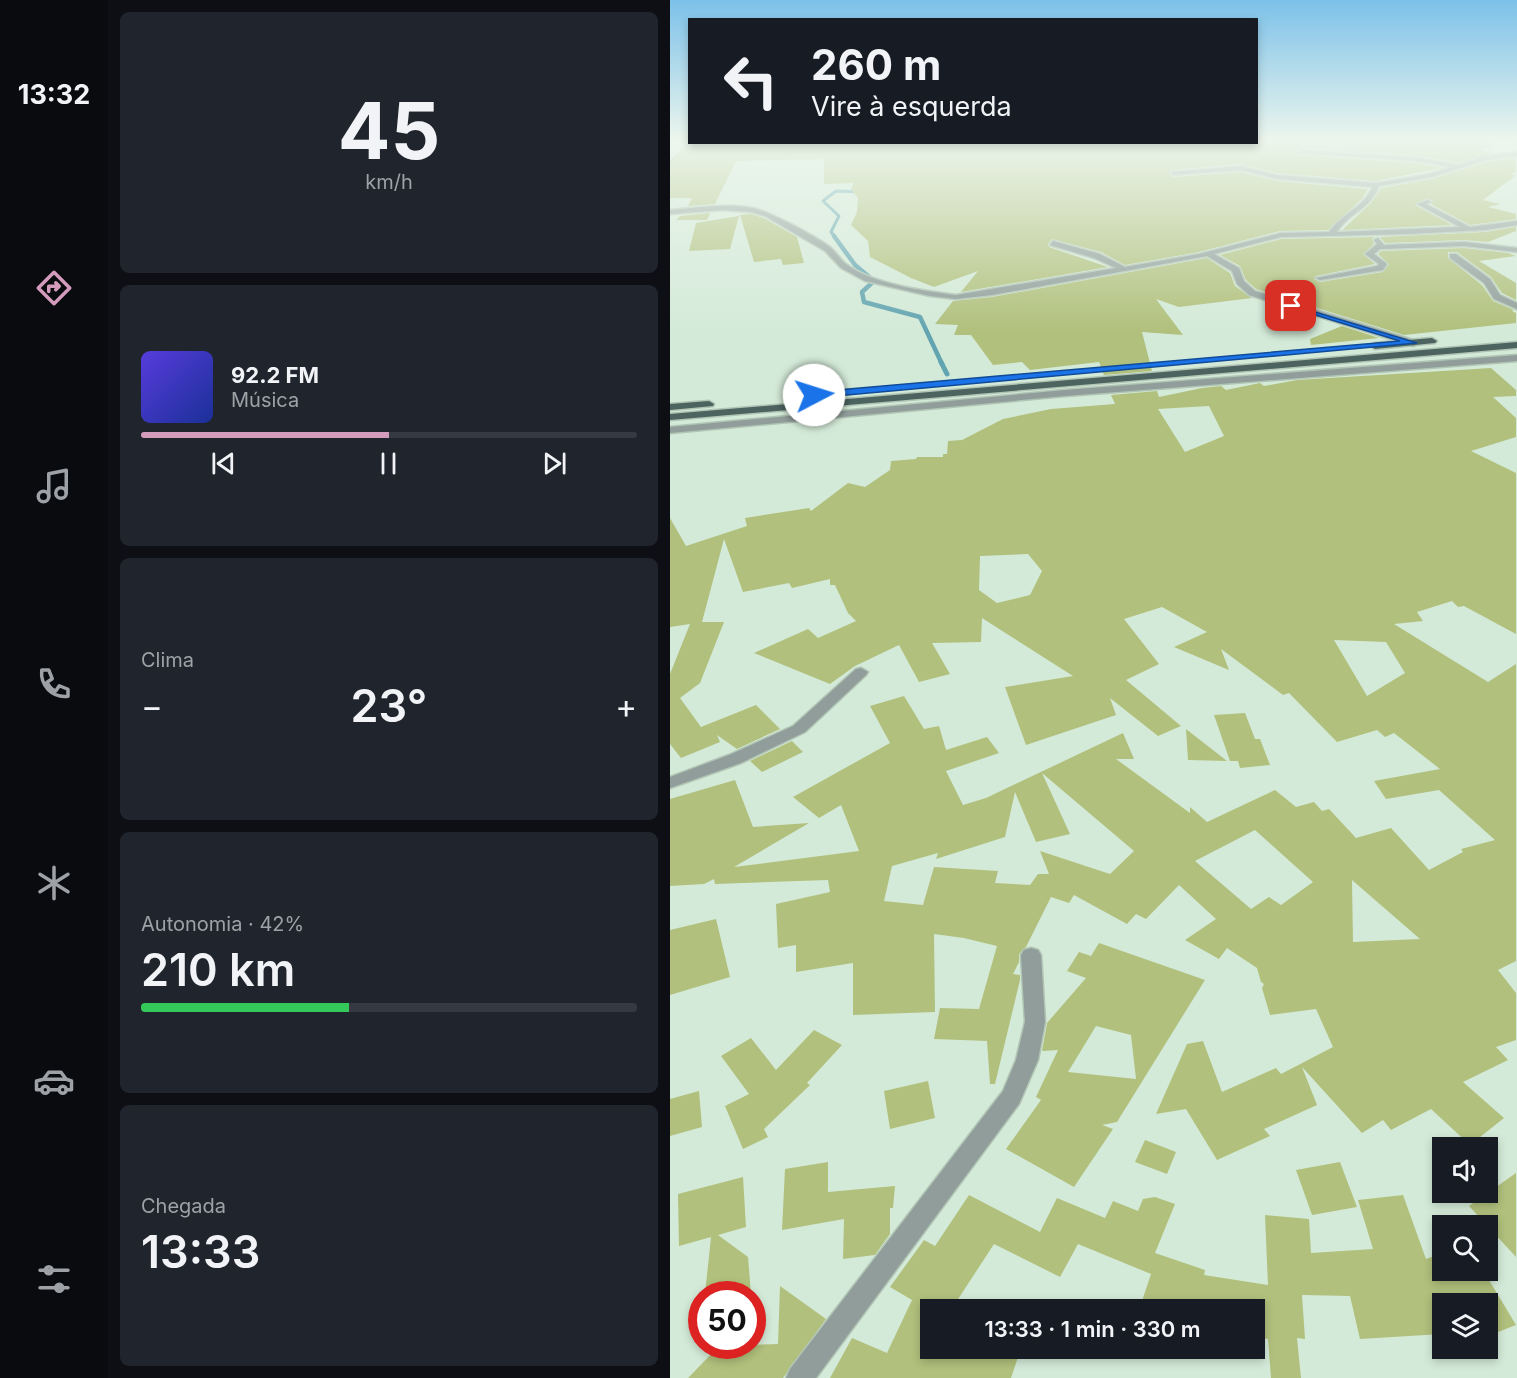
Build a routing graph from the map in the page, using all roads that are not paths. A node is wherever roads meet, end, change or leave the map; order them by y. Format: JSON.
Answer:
{"nodes":[{"id":1,"x":1367,"y":203,"type":"edge"},
{"id":2,"x":1423,"y":203,"type":"edge"},
{"id":3,"x":670,"y":212,"type":"edge"},
{"id":4,"x":1516,"y":223,"type":"edge"},
{"id":5,"x":1469,"y":229,"type":"junction"},
{"id":6,"x":1332,"y":232,"type":"junction"},
{"id":7,"x":1374,"y":233,"type":"junction"},
{"id":8,"x":1053,"y":243,"type":"dead end"},
{"id":9,"x":1380,"y":247,"type":"junction"},
{"id":10,"x":1516,"y":250,"type":"edge"},
{"id":11,"x":1208,"y":254,"type":"junction"},
{"id":12,"x":1453,"y":256,"type":"dead end"},
{"id":13,"x":1125,"y":270,"type":"junction"},
{"id":14,"x":1320,"y":278,"type":"dead end"},
{"id":15,"x":1516,"y":307,"type":"edge"},
{"id":16,"x":1516,"y":336,"type":"edge"},
{"id":17,"x":1413,"y":343,"type":"junction"},
{"id":18,"x":1516,"y":345,"type":"edge"},
{"id":19,"x":1516,"y":358,"type":"edge"},
{"id":20,"x":670,"y":407,"type":"edge"},
{"id":21,"x":670,"y":417,"type":"edge"},
{"id":22,"x":670,"y":430,"type":"edge"},
{"id":23,"x":861,"y":672,"type":"dead end"},
{"id":24,"x":670,"y":783,"type":"edge"},
{"id":25,"x":1031,"y":955,"type":"dead end"},
{"id":26,"x":799,"y":1378,"type":"edge"}],
"edges":[{"from":1,"to":6,"type":"street"},
{"from":2,"to":5,"type":"street"},
{"from":3,"to":13,"type":"street"},
{"from":4,"to":5,"type":"street"},
{"from":5,"to":7,"type":"street"},
{"from":6,"to":7,"type":"street"},
{"from":6,"to":11,"type":"street"},
{"from":7,"to":9,"type":"street"},
{"from":8,"to":13,"type":"street"},
{"from":9,"to":10,"type":"street"},
{"from":9,"to":14,"type":"street"},
{"from":11,"to":13,"type":"street"},
{"from":11,"to":17,"type":"street"},
{"from":12,"to":15,"type":"street"},
{"from":16,"to":17,"type":"main road"},
{"from":17,"to":20,"type":"main road"},
{"from":18,"to":21,"type":"main road"},
{"from":19,"to":22,"type":"street"},
{"from":23,"to":24,"type":"street"},
{"from":25,"to":26,"type":"street"}]}
